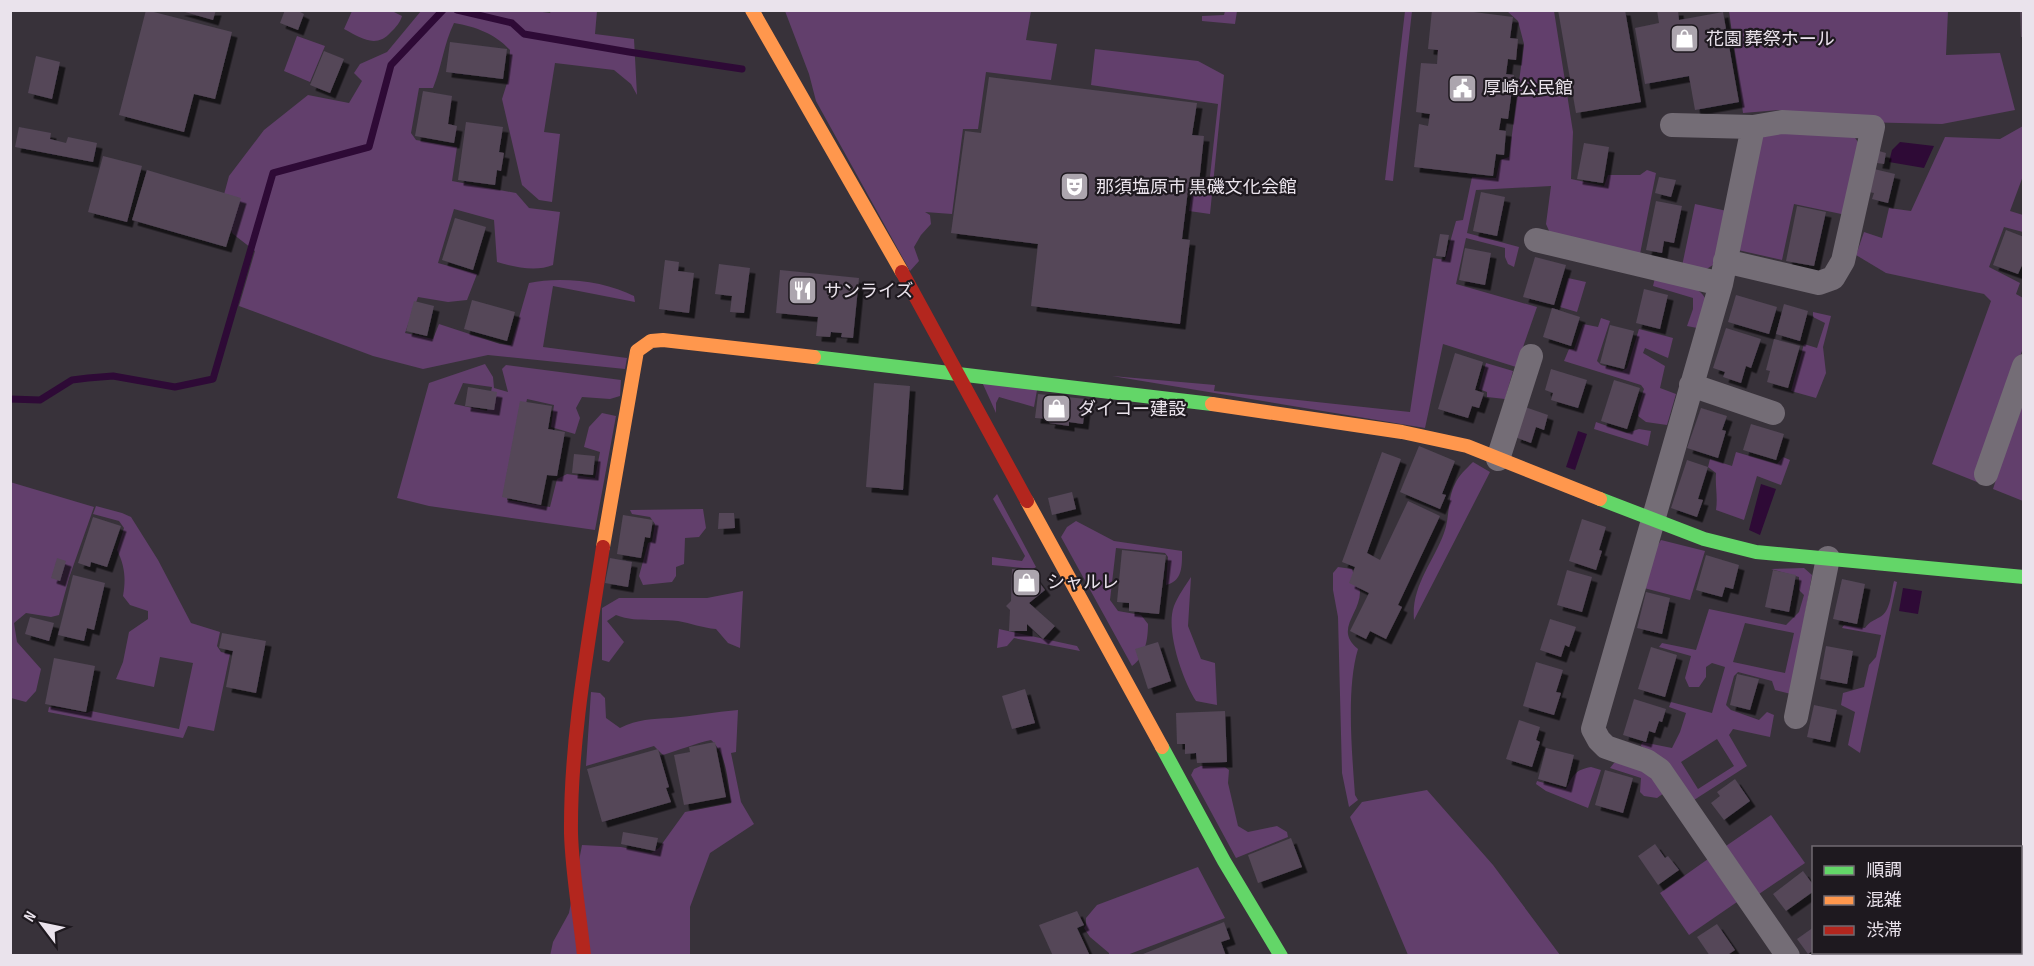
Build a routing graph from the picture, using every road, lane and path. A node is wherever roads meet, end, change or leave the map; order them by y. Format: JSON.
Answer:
{"nodes":[{"id":1,"x":752,"y":10,"type":"edge"},
{"id":2,"x":1672,"y":125,"type":"dead end"},
{"id":3,"x":1753,"y":127,"type":"junction"},
{"id":4,"x":1536,"y":240,"type":"dead end"},
{"id":5,"x":1723,"y":272,"type":"junction"},
{"id":6,"x":1531,"y":356,"type":"dead end"},
{"id":7,"x":2024,"y":366,"type":"edge"},
{"id":8,"x":956,"y":373,"type":"junction"},
{"id":9,"x":1691,"y":385,"type":"junction"},
{"id":10,"x":1773,"y":413,"type":"dead end"},
{"id":11,"x":1498,"y":459,"type":"junction"},
{"id":12,"x":1986,"y":474,"type":"dead end"},
{"id":13,"x":1651,"y":520,"type":"junction"},
{"id":14,"x":1828,"y":558,"type":"junction"},
{"id":15,"x":2024,"y":577,"type":"edge"},
{"id":16,"x":1796,"y":717,"type":"dead end"},
{"id":17,"x":584,"y":956,"type":"edge"},
{"id":18,"x":1281,"y":956,"type":"edge"},
{"id":19,"x":1788,"y":956,"type":"edge"}],
"edges":[{"from":1,"to":8,"type":"street"},
{"from":2,"to":3,"type":"street"},
{"from":3,"to":5,"type":"street"},
{"from":3,"to":5,"type":"street"},
{"from":4,"to":5,"type":"street"},
{"from":5,"to":9,"type":"street"},
{"from":6,"to":11,"type":"street"},
{"from":7,"to":12,"type":"street"},
{"from":8,"to":11,"type":"street"},
{"from":8,"to":17,"type":"street"},
{"from":8,"to":18,"type":"street"},
{"from":9,"to":10,"type":"street"},
{"from":9,"to":13,"type":"street"},
{"from":11,"to":13,"type":"street"},
{"from":13,"to":14,"type":"street"},
{"from":13,"to":19,"type":"street"},
{"from":14,"to":15,"type":"street"},
{"from":14,"to":16,"type":"street"}]}
